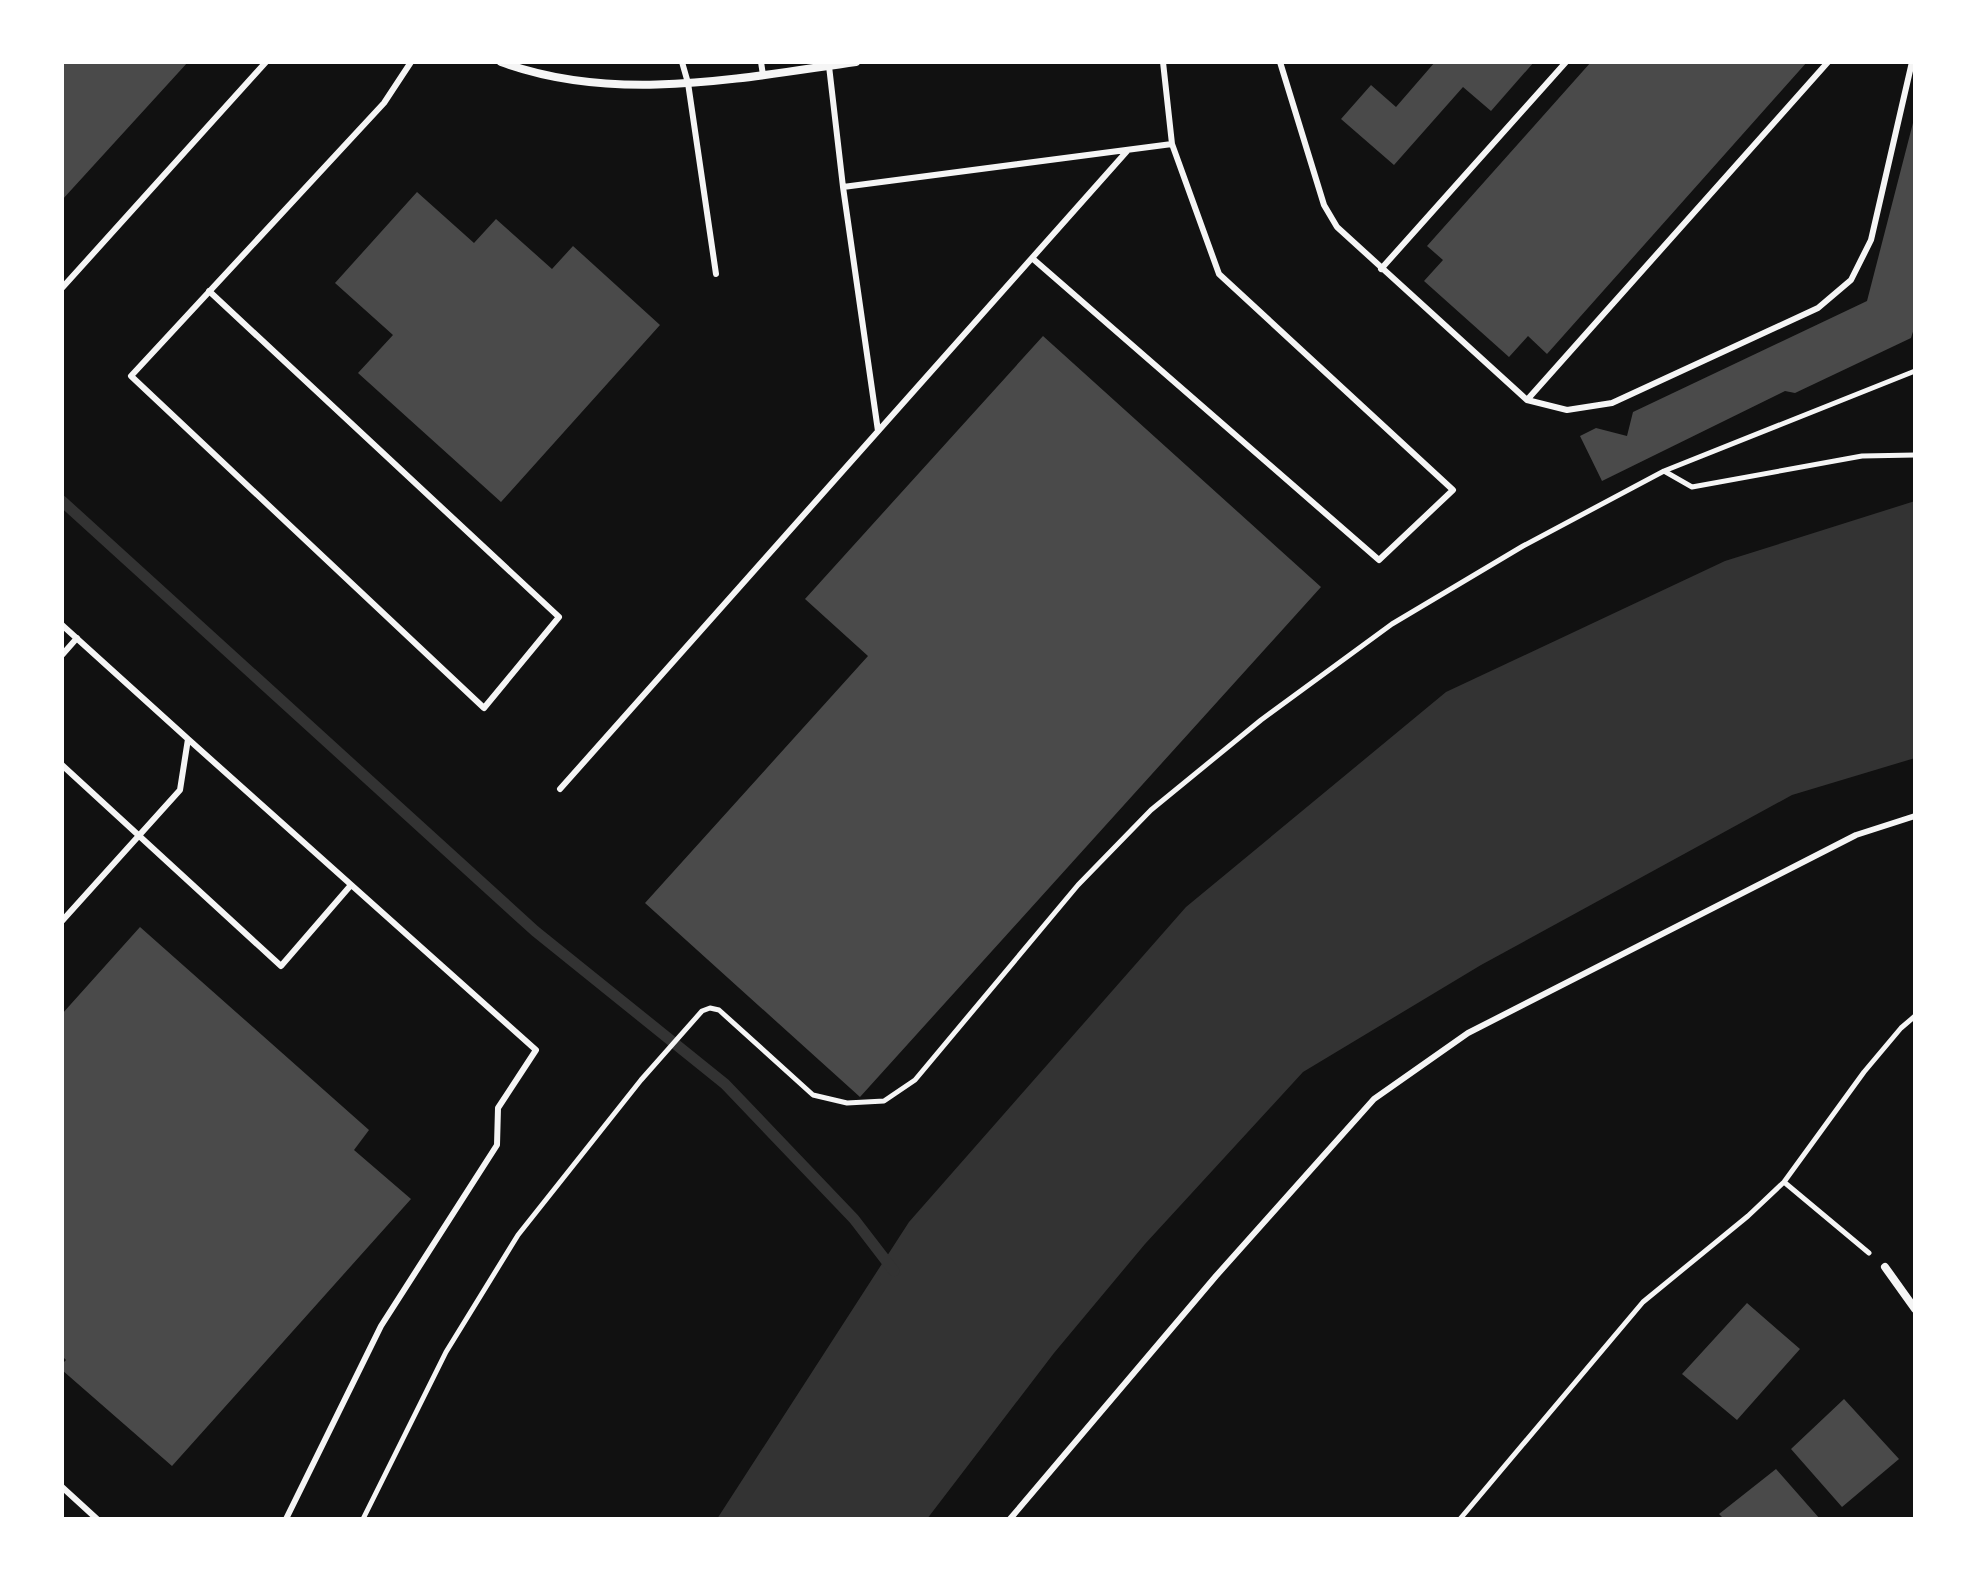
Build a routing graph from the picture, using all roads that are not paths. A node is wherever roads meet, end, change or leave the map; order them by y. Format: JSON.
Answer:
{"nodes":[{"id":1,"x":266,"y":62,"type":"edge"},
{"id":2,"x":411,"y":62,"type":"edge"},
{"id":3,"x":501,"y":62,"type":"edge"},
{"id":4,"x":682,"y":62,"type":"edge"},
{"id":5,"x":761,"y":62,"type":"edge"},
{"id":6,"x":856,"y":62,"type":"edge"},
{"id":7,"x":1163,"y":62,"type":"edge"},
{"id":8,"x":1280,"y":62,"type":"edge"},
{"id":9,"x":1566,"y":62,"type":"edge"},
{"id":10,"x":1828,"y":62,"type":"edge"},
{"id":11,"x":1912,"y":62,"type":"edge"},
{"id":12,"x":829,"y":66,"type":"junction"},
{"id":13,"x":763,"y":75,"type":"junction"},
{"id":14,"x":688,"y":83,"type":"junction"},
{"id":15,"x":1172,"y":144,"type":"junction"},
{"id":16,"x":1128,"y":150,"type":"junction"},
{"id":17,"x":843,"y":187,"type":"junction"},
{"id":18,"x":1032,"y":258,"type":"junction"},
{"id":19,"x":1381,"y":269,"type":"junction"},
{"id":20,"x":716,"y":274,"type":"dead end"},
{"id":21,"x":62,"y":288,"type":"edge"},
{"id":22,"x":209,"y":291,"type":"junction"},
{"id":23,"x":1527,"y":400,"type":"junction"},
{"id":24,"x":878,"y":431,"type":"junction"},
{"id":25,"x":62,"y":625,"type":"edge"},
{"id":26,"x":77,"y":638,"type":"junction"},
{"id":27,"x":62,"y":655,"type":"edge"},
{"id":28,"x":188,"y":739,"type":"junction"},
{"id":29,"x":62,"y":765,"type":"edge"},
{"id":30,"x":560,"y":789,"type":"dead end"},
{"id":31,"x":1915,"y":816,"type":"edge"},
{"id":32,"x":138,"y":836,"type":"junction"},
{"id":33,"x":351,"y":885,"type":"junction"},
{"id":34,"x":62,"y":921,"type":"edge"},
{"id":35,"x":1885,"y":1267,"type":"road end"},
{"id":36,"x":1915,"y":1309,"type":"edge"},
{"id":37,"x":62,"y":1487,"type":"edge"},
{"id":38,"x":97,"y":1519,"type":"edge"},
{"id":39,"x":286,"y":1519,"type":"edge"},
{"id":40,"x":1010,"y":1519,"type":"edge"}],
"edges":[{"from":1,"to":21,"type":"lane"},
{"from":2,"to":22,"type":"lane"},
{"from":3,"to":14,"type":"street"},
{"from":4,"to":14,"type":"lane"},
{"from":5,"to":13,"type":"lane"},
{"from":6,"to":12,"type":"street"},
{"from":7,"to":15,"type":"lane"},
{"from":8,"to":19,"type":"lane"},
{"from":9,"to":19,"type":"lane"},
{"from":10,"to":23,"type":"lane"},
{"from":11,"to":23,"type":"lane"},
{"from":12,"to":13,"type":"street"},
{"from":12,"to":17,"type":"lane"},
{"from":13,"to":14,"type":"street"},
{"from":14,"to":20,"type":"lane"},
{"from":15,"to":16,"type":"lane"},
{"from":15,"to":18,"type":"lane"},
{"from":16,"to":17,"type":"lane"},
{"from":16,"to":18,"type":"lane"},
{"from":17,"to":24,"type":"lane"},
{"from":18,"to":24,"type":"lane"},
{"from":19,"to":23,"type":"lane"},
{"from":22,"to":22,"type":"lane"},
{"from":24,"to":30,"type":"lane"},
{"from":25,"to":26,"type":"lane"},
{"from":26,"to":27,"type":"lane"},
{"from":26,"to":28,"type":"lane"},
{"from":28,"to":32,"type":"lane"},
{"from":28,"to":33,"type":"lane"},
{"from":29,"to":32,"type":"lane"},
{"from":31,"to":40,"type":"lane"},
{"from":32,"to":33,"type":"lane"},
{"from":32,"to":34,"type":"lane"},
{"from":33,"to":39,"type":"lane"},
{"from":35,"to":36,"type":"street"},
{"from":37,"to":38,"type":"lane"}]}
